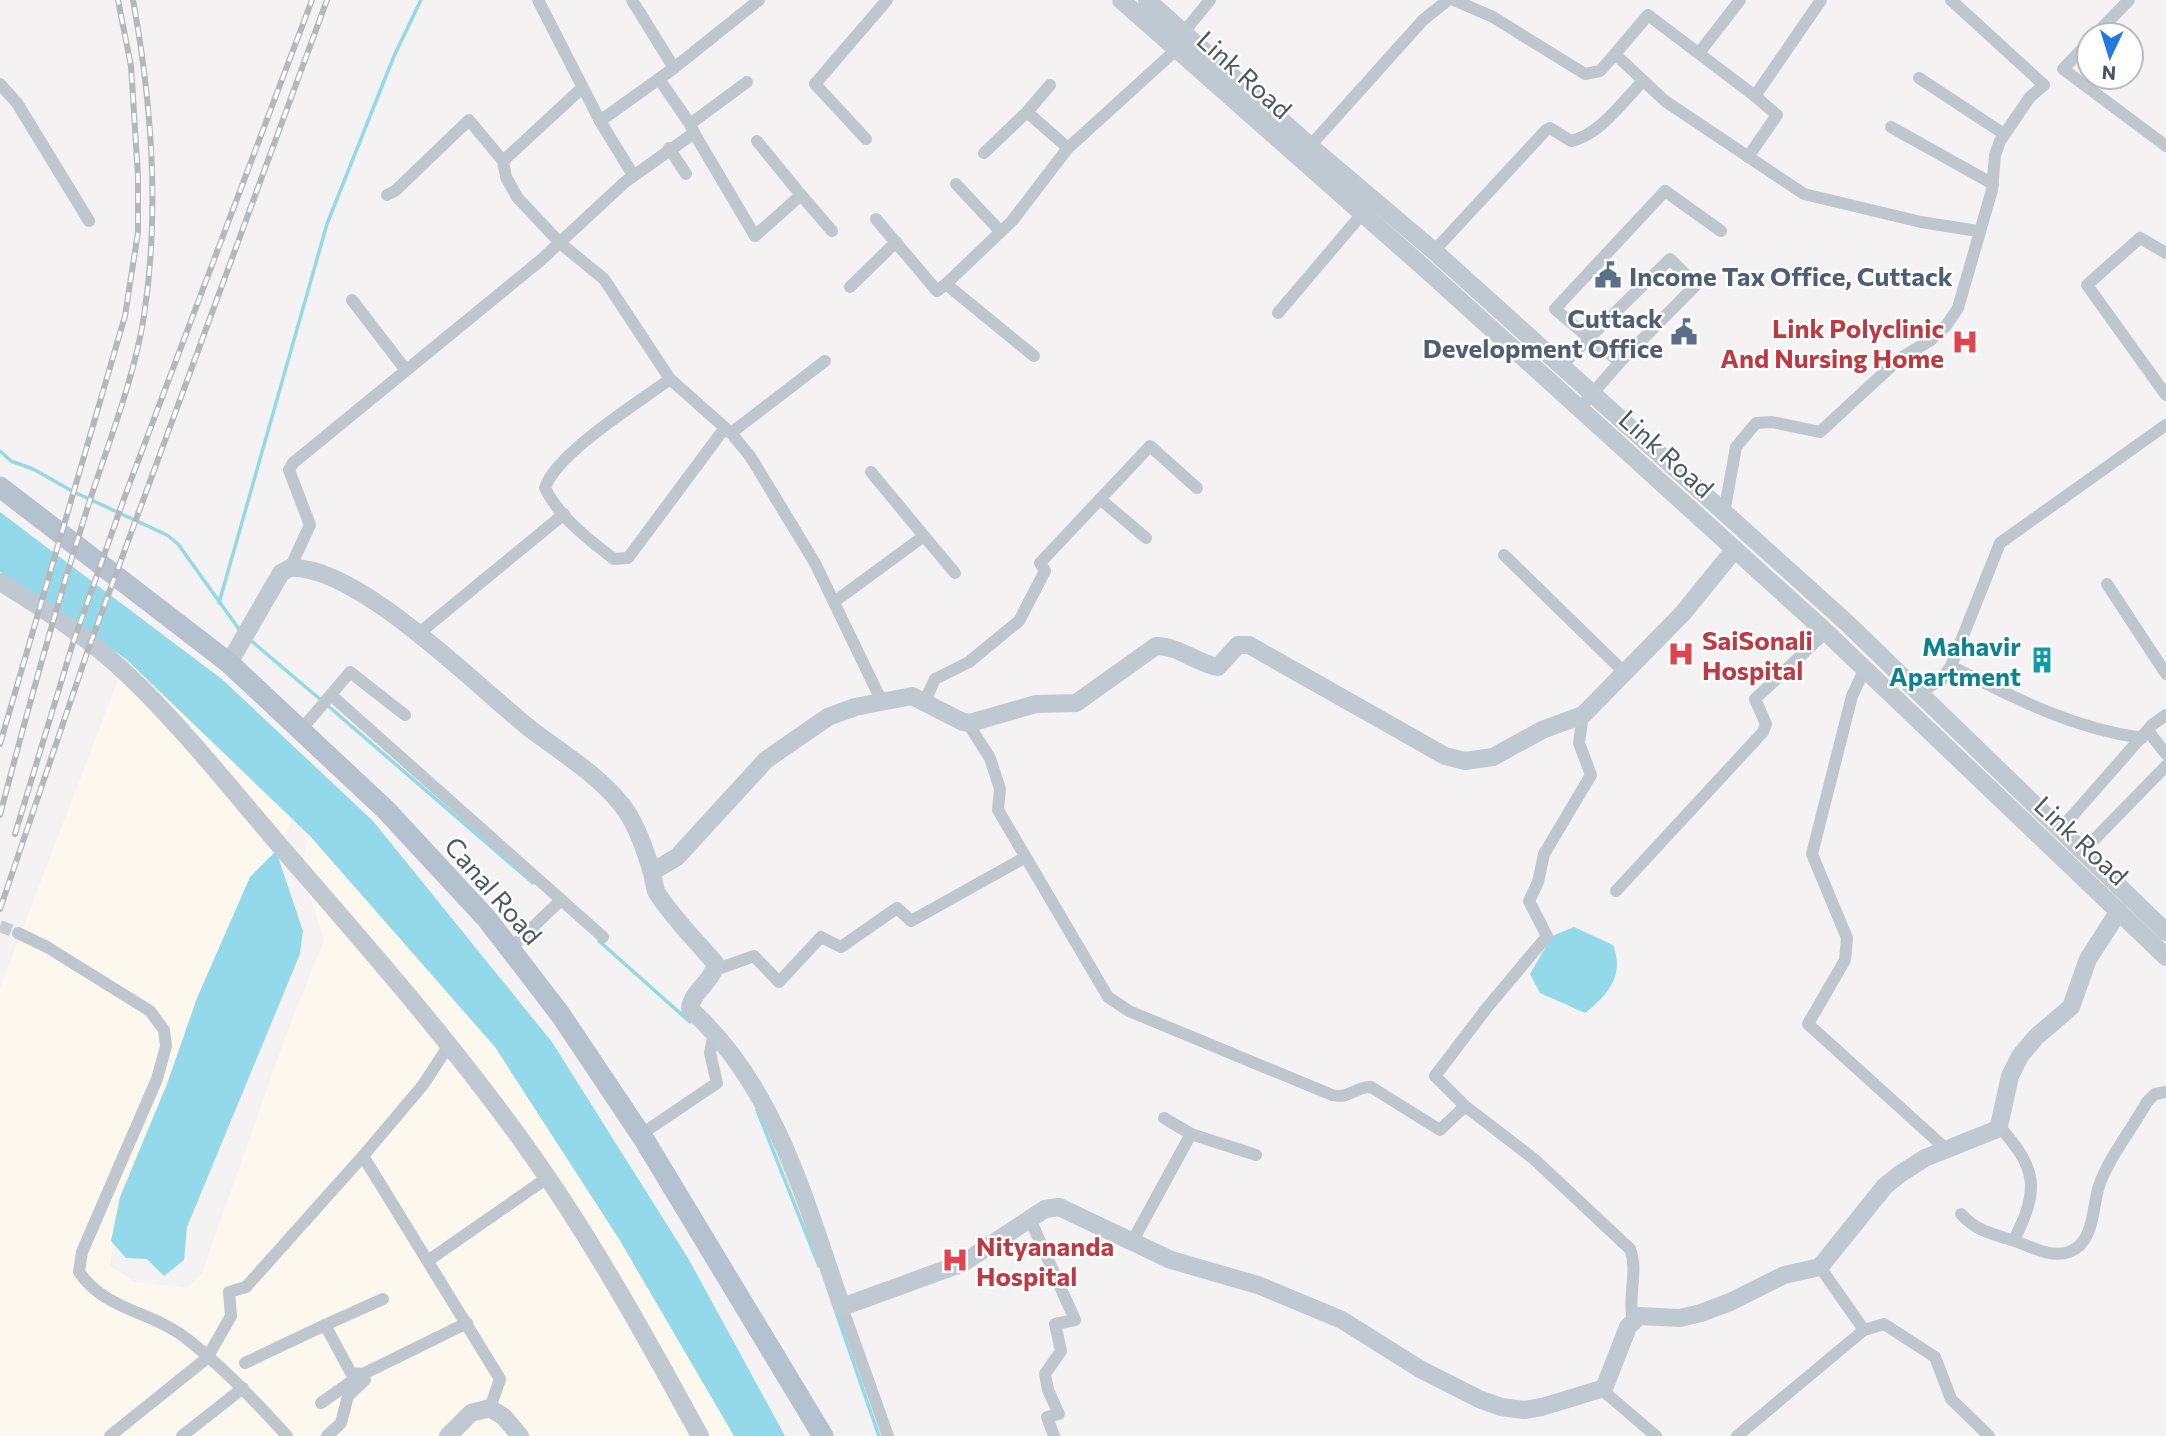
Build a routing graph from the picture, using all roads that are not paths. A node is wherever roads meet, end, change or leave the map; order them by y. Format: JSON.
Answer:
{"nodes":[{"id":1,"x":538,"y":0,"type":"edge"},
{"id":2,"x":632,"y":0,"type":"edge"},
{"id":3,"x":759,"y":0,"type":"edge"},
{"id":4,"x":887,"y":0,"type":"edge"},
{"id":5,"x":1121,"y":0,"type":"edge"},
{"id":6,"x":1147,"y":0,"type":"edge"},
{"id":7,"x":1210,"y":0,"type":"edge"},
{"id":8,"x":1448,"y":0,"type":"edge"},
{"id":9,"x":1454,"y":0,"type":"edge"},
{"id":10,"x":1740,"y":0,"type":"edge"},
{"id":11,"x":1821,"y":0,"type":"edge"},
{"id":12,"x":1951,"y":0,"type":"edge"},
{"id":13,"x":2129,"y":0,"type":"edge"},
{"id":14,"x":2109,"y":21,"type":"edge"},
{"id":15,"x":1180,"y":40,"type":"junction"},
{"id":16,"x":1699,"y":53,"type":"junction"},
{"id":17,"x":1615,"y":54,"type":"junction"},
{"id":18,"x":2075,"y":57,"type":"edge"},
{"id":19,"x":674,"y":68,"type":"junction"},
{"id":20,"x":2063,"y":69,"type":"junction"},
{"id":21,"x":1919,"y":78,"type":"dead end"},
{"id":22,"x":659,"y":79,"type":"junction"},
{"id":23,"x":1643,"y":81,"type":"junction"},
{"id":24,"x":747,"y":82,"type":"dead end"},
{"id":25,"x":0,"y":84,"type":"edge"},
{"id":26,"x":2044,"y":85,"type":"junction"},
{"id":27,"x":1050,"y":86,"type":"dead end"},
{"id":28,"x":582,"y":88,"type":"junction"},
{"id":29,"x":1755,"y":96,"type":"junction"},
{"id":30,"x":1027,"y":112,"type":"junction"},
{"id":31,"x":600,"y":121,"type":"junction"},
{"id":32,"x":1891,"y":127,"type":"dead end"},
{"id":33,"x":692,"y":129,"type":"junction"},
{"id":34,"x":2004,"y":134,"type":"junction"},
{"id":35,"x":866,"y":139,"type":"dead end"},
{"id":36,"x":757,"y":141,"type":"dead end"},
{"id":37,"x":1310,"y":146,"type":"junction"},
{"id":38,"x":2166,"y":146,"type":"edge"},
{"id":39,"x":669,"y":148,"type":"junction"},
{"id":40,"x":1069,"y":148,"type":"junction"},
{"id":41,"x":984,"y":153,"type":"dead end"},
{"id":42,"x":1748,"y":157,"type":"junction"},
{"id":43,"x":503,"y":161,"type":"junction"},
{"id":44,"x":685,"y":174,"type":"dead end"},
{"id":45,"x":633,"y":175,"type":"junction"},
{"id":46,"x":956,"y":184,"type":"dead end"},
{"id":47,"x":1993,"y":184,"type":"junction"},
{"id":48,"x":387,"y":195,"type":"dead end"},
{"id":49,"x":801,"y":195,"type":"junction"},
{"id":50,"x":1362,"y":214,"type":"junction"},
{"id":51,"x":876,"y":219,"type":"dead end"},
{"id":52,"x":89,"y":221,"type":"dead end"},
{"id":53,"x":832,"y":231,"type":"dead end"},
{"id":54,"x":1978,"y":231,"type":"junction"},
{"id":55,"x":1000,"y":232,"type":"junction"},
{"id":56,"x":1721,"y":232,"type":"dead end"},
{"id":57,"x":896,"y":242,"type":"junction"},
{"id":58,"x":560,"y":243,"type":"junction"},
{"id":59,"x":1434,"y":251,"type":"junction"},
{"id":60,"x":2166,"y":253,"type":"edge"},
{"id":61,"x":946,"y":284,"type":"junction"},
{"id":62,"x":850,"y":287,"type":"dead end"},
{"id":63,"x":352,"y":300,"type":"dead end"},
{"id":64,"x":1278,"y":313,"type":"dead end"},
{"id":65,"x":1589,"y":338,"type":"junction"},
{"id":66,"x":1034,"y":356,"type":"dead end"},
{"id":67,"x":825,"y":361,"type":"dead end"},
{"id":68,"x":1620,"y":362,"type":"junction"},
{"id":69,"x":1560,"y":367,"type":"junction"},
{"id":70,"x":405,"y":369,"type":"junction"},
{"id":71,"x":670,"y":379,"type":"junction"},
{"id":72,"x":2166,"y":395,"type":"edge"},
{"id":73,"x":1585,"y":402,"type":"junction"},
{"id":74,"x":2166,"y":425,"type":"edge"},
{"id":75,"x":727,"y":431,"type":"junction"},
{"id":76,"x":872,"y":472,"type":"dead end"},
{"id":77,"x":0,"y":487,"type":"edge"},
{"id":78,"x":1197,"y":488,"type":"dead end"},
{"id":79,"x":1100,"y":499,"type":"junction"},
{"id":80,"x":1724,"y":513,"type":"junction"},
{"id":81,"x":564,"y":514,"type":"junction"},
{"id":82,"x":924,"y":536,"type":"junction"},
{"id":83,"x":1146,"y":538,"type":"dead end"},
{"id":84,"x":1735,"y":549,"type":"junction"},
{"id":85,"x":1504,"y":555,"type":"dead end"},
{"id":86,"x":290,"y":568,"type":"junction"},
{"id":87,"x":955,"y":573,"type":"dead end"},
{"id":88,"x":0,"y":582,"type":"edge"},
{"id":89,"x":2107,"y":584,"type":"dead end"},
{"id":90,"x":834,"y":602,"type":"junction"},
{"id":91,"x":1826,"y":632,"type":"junction"},
{"id":92,"x":418,"y":634,"type":"junction"},
{"id":93,"x":234,"y":654,"type":"junction"},
{"id":94,"x":1951,"y":666,"type":"junction"},
{"id":95,"x":1865,"y":668,"type":"junction"},
{"id":96,"x":1624,"y":672,"type":"junction"},
{"id":97,"x":2166,"y":674,"type":"edge"},
{"id":98,"x":1906,"y":691,"type":"junction"},
{"id":99,"x":330,"y":696,"type":"junction"},
{"id":100,"x":925,"y":701,"type":"junction"},
{"id":101,"x":881,"y":702,"type":"junction"},
{"id":102,"x":405,"y":715,"type":"dead end"},
{"id":103,"x":1583,"y":715,"type":"junction"},
{"id":104,"x":2166,"y":715,"type":"edge"},
{"id":105,"x":967,"y":722,"type":"junction"},
{"id":106,"x":301,"y":730,"type":"junction"},
{"id":107,"x":2145,"y":734,"type":"junction"},
{"id":108,"x":2166,"y":754,"type":"edge"},
{"id":109,"x":2166,"y":766,"type":"edge"},
{"id":110,"x":2059,"y":831,"type":"junction"},
{"id":111,"x":2083,"y":851,"type":"junction"},
{"id":112,"x":1024,"y":858,"type":"junction"},
{"id":113,"x":652,"y":872,"type":"junction"},
{"id":114,"x":1616,"y":891,"type":"dead end"},
{"id":115,"x":561,"y":900,"type":"junction"},
{"id":116,"x":2119,"y":911,"type":"junction"},
{"id":117,"x":2166,"y":932,"type":"edge"},
{"id":118,"x":18,"y":933,"type":"tunnel mouth"},
{"id":119,"x":603,"y":937,"type":"dead end"},
{"id":120,"x":510,"y":949,"type":"junction"},
{"id":121,"x":2166,"y":957,"type":"edge"},
{"id":122,"x":715,"y":970,"type":"junction"},
{"id":123,"x":714,"y":1033,"type":"junction"},
{"id":124,"x":449,"y":1045,"type":"junction"},
{"id":125,"x":2166,"y":1093,"type":"edge"},
{"id":126,"x":1465,"y":1105,"type":"junction"},
{"id":127,"x":1164,"y":1118,"type":"dead end"},
{"id":128,"x":1999,"y":1126,"type":"junction"},
{"id":129,"x":1191,"y":1134,"type":"junction"},
{"id":130,"x":640,"y":1135,"type":"junction"},
{"id":131,"x":1946,"y":1149,"type":"junction"},
{"id":132,"x":363,"y":1156,"type":"junction"},
{"id":133,"x":1256,"y":1156,"type":"dead end"},
{"id":134,"x":547,"y":1178,"type":"junction"},
{"id":135,"x":1961,"y":1214,"type":"dead end"},
{"id":136,"x":1030,"y":1219,"type":"junction"},
{"id":137,"x":2014,"y":1240,"type":"junction"},
{"id":138,"x":1132,"y":1242,"type":"junction"},
{"id":139,"x":429,"y":1260,"type":"junction"},
{"id":140,"x":1820,"y":1267,"type":"junction"},
{"id":141,"x":383,"y":1298,"type":"dead end"},
{"id":142,"x":842,"y":1307,"type":"junction"},
{"id":143,"x":1633,"y":1322,"type":"junction"},
{"id":144,"x":467,"y":1323,"type":"junction"},
{"id":145,"x":325,"y":1325,"type":"junction"},
{"id":146,"x":1864,"y":1330,"type":"junction"},
{"id":147,"x":207,"y":1358,"type":"junction"},
{"id":148,"x":245,"y":1363,"type":"dead end"},
{"id":149,"x":363,"y":1374,"type":"junction"},
{"id":150,"x":243,"y":1388,"type":"junction"},
{"id":151,"x":1601,"y":1389,"type":"junction"},
{"id":152,"x":321,"y":1403,"type":"dead end"},
{"id":153,"x":490,"y":1408,"type":"junction"},
{"id":154,"x":110,"y":1436,"type":"edge"},
{"id":155,"x":182,"y":1436,"type":"edge"},
{"id":156,"x":287,"y":1436,"type":"edge"},
{"id":157,"x":327,"y":1436,"type":"edge"},
{"id":158,"x":448,"y":1436,"type":"edge"},
{"id":159,"x":520,"y":1436,"type":"edge"},
{"id":160,"x":700,"y":1436,"type":"edge"},
{"id":161,"x":823,"y":1436,"type":"edge"},
{"id":162,"x":888,"y":1436,"type":"edge"},
{"id":163,"x":1054,"y":1436,"type":"edge"},
{"id":164,"x":1656,"y":1436,"type":"edge"},
{"id":165,"x":1737,"y":1436,"type":"edge"},
{"id":166,"x":1989,"y":1436,"type":"edge"}],
"edges":[{"from":1,"to":28,"type":"street"},
{"from":2,"to":19,"type":"street"},
{"from":3,"to":19,"type":"street"},
{"from":4,"to":35,"type":"street"},
{"from":5,"to":15,"type":"main road","name":"Link Road"},
{"from":6,"to":15,"type":"main road","name":"Link Road"},
{"from":7,"to":15,"type":"street"},
{"from":8,"to":37,"type":"street"},
{"from":9,"to":17,"type":"street"},
{"from":10,"to":16,"type":"street"},
{"from":11,"to":29,"type":"street"},
{"from":12,"to":26,"type":"street"},
{"from":13,"to":14,"type":"street"},
{"from":15,"to":37,"type":"main road","name":"Link Road"},
{"from":15,"to":40,"type":"street"},
{"from":15,"to":50,"type":"main road","name":"Link Road"},
{"from":16,"to":17,"type":"street"},
{"from":16,"to":29,"type":"street"},
{"from":17,"to":23,"type":"street"},
{"from":18,"to":20,"type":"street"},
{"from":19,"to":22,"type":"street"},
{"from":20,"to":26,"type":"street"},
{"from":20,"to":38,"type":"street"},
{"from":21,"to":34,"type":"street"},
{"from":22,"to":31,"type":"street"},
{"from":22,"to":33,"type":"street"},
{"from":23,"to":42,"type":"street"},
{"from":23,"to":59,"type":"street"},
{"from":24,"to":33,"type":"street"},
{"from":25,"to":52,"type":"street"},
{"from":26,"to":34,"type":"street"},
{"from":27,"to":30,"type":"street"},
{"from":28,"to":31,"type":"street"},
{"from":28,"to":43,"type":"street"},
{"from":29,"to":42,"type":"street"},
{"from":30,"to":40,"type":"street"},
{"from":30,"to":41,"type":"street"},
{"from":31,"to":45,"type":"street"},
{"from":32,"to":47,"type":"street"},
{"from":33,"to":39,"type":"street"},
{"from":33,"to":49,"type":"street"},
{"from":34,"to":47,"type":"street"},
{"from":36,"to":49,"type":"street"},
{"from":37,"to":59,"type":"main road","name":"Link Road"},
{"from":39,"to":44,"type":"street"},
{"from":39,"to":45,"type":"street"},
{"from":40,"to":55,"type":"street"},
{"from":42,"to":54,"type":"street"},
{"from":43,"to":48,"type":"street"},
{"from":43,"to":58,"type":"street"},
{"from":45,"to":58,"type":"street"},
{"from":46,"to":55,"type":"street"},
{"from":47,"to":54,"type":"street"},
{"from":49,"to":53,"type":"street"},
{"from":50,"to":64,"type":"street"},
{"from":50,"to":73,"type":"main road","name":"Link Road"},
{"from":51,"to":57,"type":"street"},
{"from":54,"to":80,"type":"street"},
{"from":55,"to":61,"type":"street"},
{"from":56,"to":65,"type":"street"},
{"from":57,"to":61,"type":"street"},
{"from":57,"to":62,"type":"street"},
{"from":58,"to":70,"type":"street"},
{"from":58,"to":71,"type":"street"},
{"from":59,"to":69,"type":"main road","name":"Link Road"},
{"from":60,"to":72,"type":"street"},
{"from":61,"to":66,"type":"street"},
{"from":63,"to":70,"type":"street"},
{"from":65,"to":68,"type":"street"},
{"from":65,"to":68,"type":"street"},
{"from":65,"to":69,"type":"street"},
{"from":67,"to":75,"type":"street"},
{"from":68,"to":73,"type":"street"},
{"from":69,"to":73,"type":"main road","name":"Link Road"},
{"from":70,"to":86,"type":"street"},
{"from":71,"to":75,"type":"street"},
{"from":71,"to":81,"type":"street"},
{"from":73,"to":80,"type":"main road","name":"Link Road"},
{"from":73,"to":84,"type":"main road","name":"Link Road"},
{"from":74,"to":94,"type":"street"},
{"from":75,"to":81,"type":"street"},
{"from":75,"to":90,"type":"street"},
{"from":76,"to":82,"type":"street"},
{"from":77,"to":93,"type":"main road","name":"Canal Road"},
{"from":78,"to":79,"type":"street"},
{"from":79,"to":83,"type":"street"},
{"from":79,"to":100,"type":"street"},
{"from":80,"to":98,"type":"main road","name":"Link Road"},
{"from":81,"to":92,"type":"street"},
{"from":82,"to":87,"type":"street"},
{"from":82,"to":90,"type":"street"},
{"from":84,"to":91,"type":"main road","name":"Link Road"},
{"from":84,"to":96,"type":"main road"},
{"from":85,"to":96,"type":"street"},
{"from":86,"to":92,"type":"main road"},
{"from":86,"to":93,"type":"main road"},
{"from":88,"to":124,"type":"main road"},
{"from":89,"to":97,"type":"street"},
{"from":90,"to":101,"type":"street"},
{"from":91,"to":95,"type":"main road","name":"Link Road"},
{"from":91,"to":114,"type":"street"},
{"from":92,"to":113,"type":"main road"},
{"from":93,"to":106,"type":"main road","name":"Canal Road"},
{"from":94,"to":98,"type":"street"},
{"from":94,"to":107,"type":"street"},
{"from":95,"to":98,"type":"main road","name":"Link Road"},
{"from":95,"to":131,"type":"street"},
{"from":96,"to":103,"type":"main road"},
{"from":98,"to":110,"type":"main road","name":"Link Road"},
{"from":98,"to":116,"type":"main road","name":"Link Road"},
{"from":99,"to":102,"type":"street"},
{"from":99,"to":106,"type":"street"},
{"from":99,"to":115,"type":"street"},
{"from":100,"to":101,"type":"main road"},
{"from":100,"to":105,"type":"main road"},
{"from":101,"to":113,"type":"main road"},
{"from":103,"to":105,"type":"main road"},
{"from":103,"to":126,"type":"street"},
{"from":104,"to":107,"type":"street"},
{"from":105,"to":112,"type":"street"},
{"from":106,"to":120,"type":"main road","name":"Canal Road"},
{"from":107,"to":108,"type":"street"},
{"from":107,"to":110,"type":"street"},
{"from":109,"to":111,"type":"street"},
{"from":110,"to":111,"type":"main road","name":"Link Road"},
{"from":111,"to":117,"type":"main road","name":"Link Road"},
{"from":112,"to":122,"type":"street"},
{"from":112,"to":126,"type":"street"},
{"from":113,"to":122,"type":"main road"},
{"from":115,"to":119,"type":"street"},
{"from":115,"to":120,"type":"street"},
{"from":116,"to":121,"type":"main road","name":"Link Road"},
{"from":116,"to":128,"type":"main road"},
{"from":118,"to":147,"type":"street"},
{"from":120,"to":130,"type":"main road","name":"Canal Road"},
{"from":122,"to":123,"type":"main road"},
{"from":123,"to":130,"type":"street"},
{"from":123,"to":142,"type":"main road"},
{"from":124,"to":132,"type":"street"},
{"from":124,"to":134,"type":"main road"},
{"from":125,"to":137,"type":"street"},
{"from":126,"to":143,"type":"street"},
{"from":127,"to":129,"type":"street"},
{"from":128,"to":131,"type":"main road"},
{"from":128,"to":137,"type":"street"},
{"from":129,"to":133,"type":"street"},
{"from":129,"to":138,"type":"street"},
{"from":130,"to":161,"type":"main road","name":"Canal Road"},
{"from":131,"to":140,"type":"main road"},
{"from":132,"to":139,"type":"street"},
{"from":132,"to":147,"type":"street"},
{"from":134,"to":139,"type":"street"},
{"from":134,"to":160,"type":"main road"},
{"from":135,"to":137,"type":"street"},
{"from":136,"to":138,"type":"main road"},
{"from":136,"to":142,"type":"main road"},
{"from":136,"to":163,"type":"street"},
{"from":138,"to":151,"type":"main road"},
{"from":139,"to":144,"type":"street"},
{"from":140,"to":143,"type":"main road"},
{"from":140,"to":146,"type":"street"},
{"from":141,"to":145,"type":"street"},
{"from":142,"to":162,"type":"street"},
{"from":143,"to":151,"type":"main road"},
{"from":144,"to":149,"type":"street"},
{"from":144,"to":153,"type":"street"},
{"from":145,"to":148,"type":"street"},
{"from":145,"to":149,"type":"street"},
{"from":146,"to":165,"type":"street"},
{"from":146,"to":166,"type":"street"},
{"from":147,"to":150,"type":"street"},
{"from":147,"to":154,"type":"street"},
{"from":149,"to":152,"type":"street"},
{"from":149,"to":157,"type":"street"},
{"from":150,"to":155,"type":"street"},
{"from":150,"to":156,"type":"street"},
{"from":151,"to":164,"type":"street"},
{"from":153,"to":158,"type":"main road"},
{"from":153,"to":159,"type":"main road"}]}
